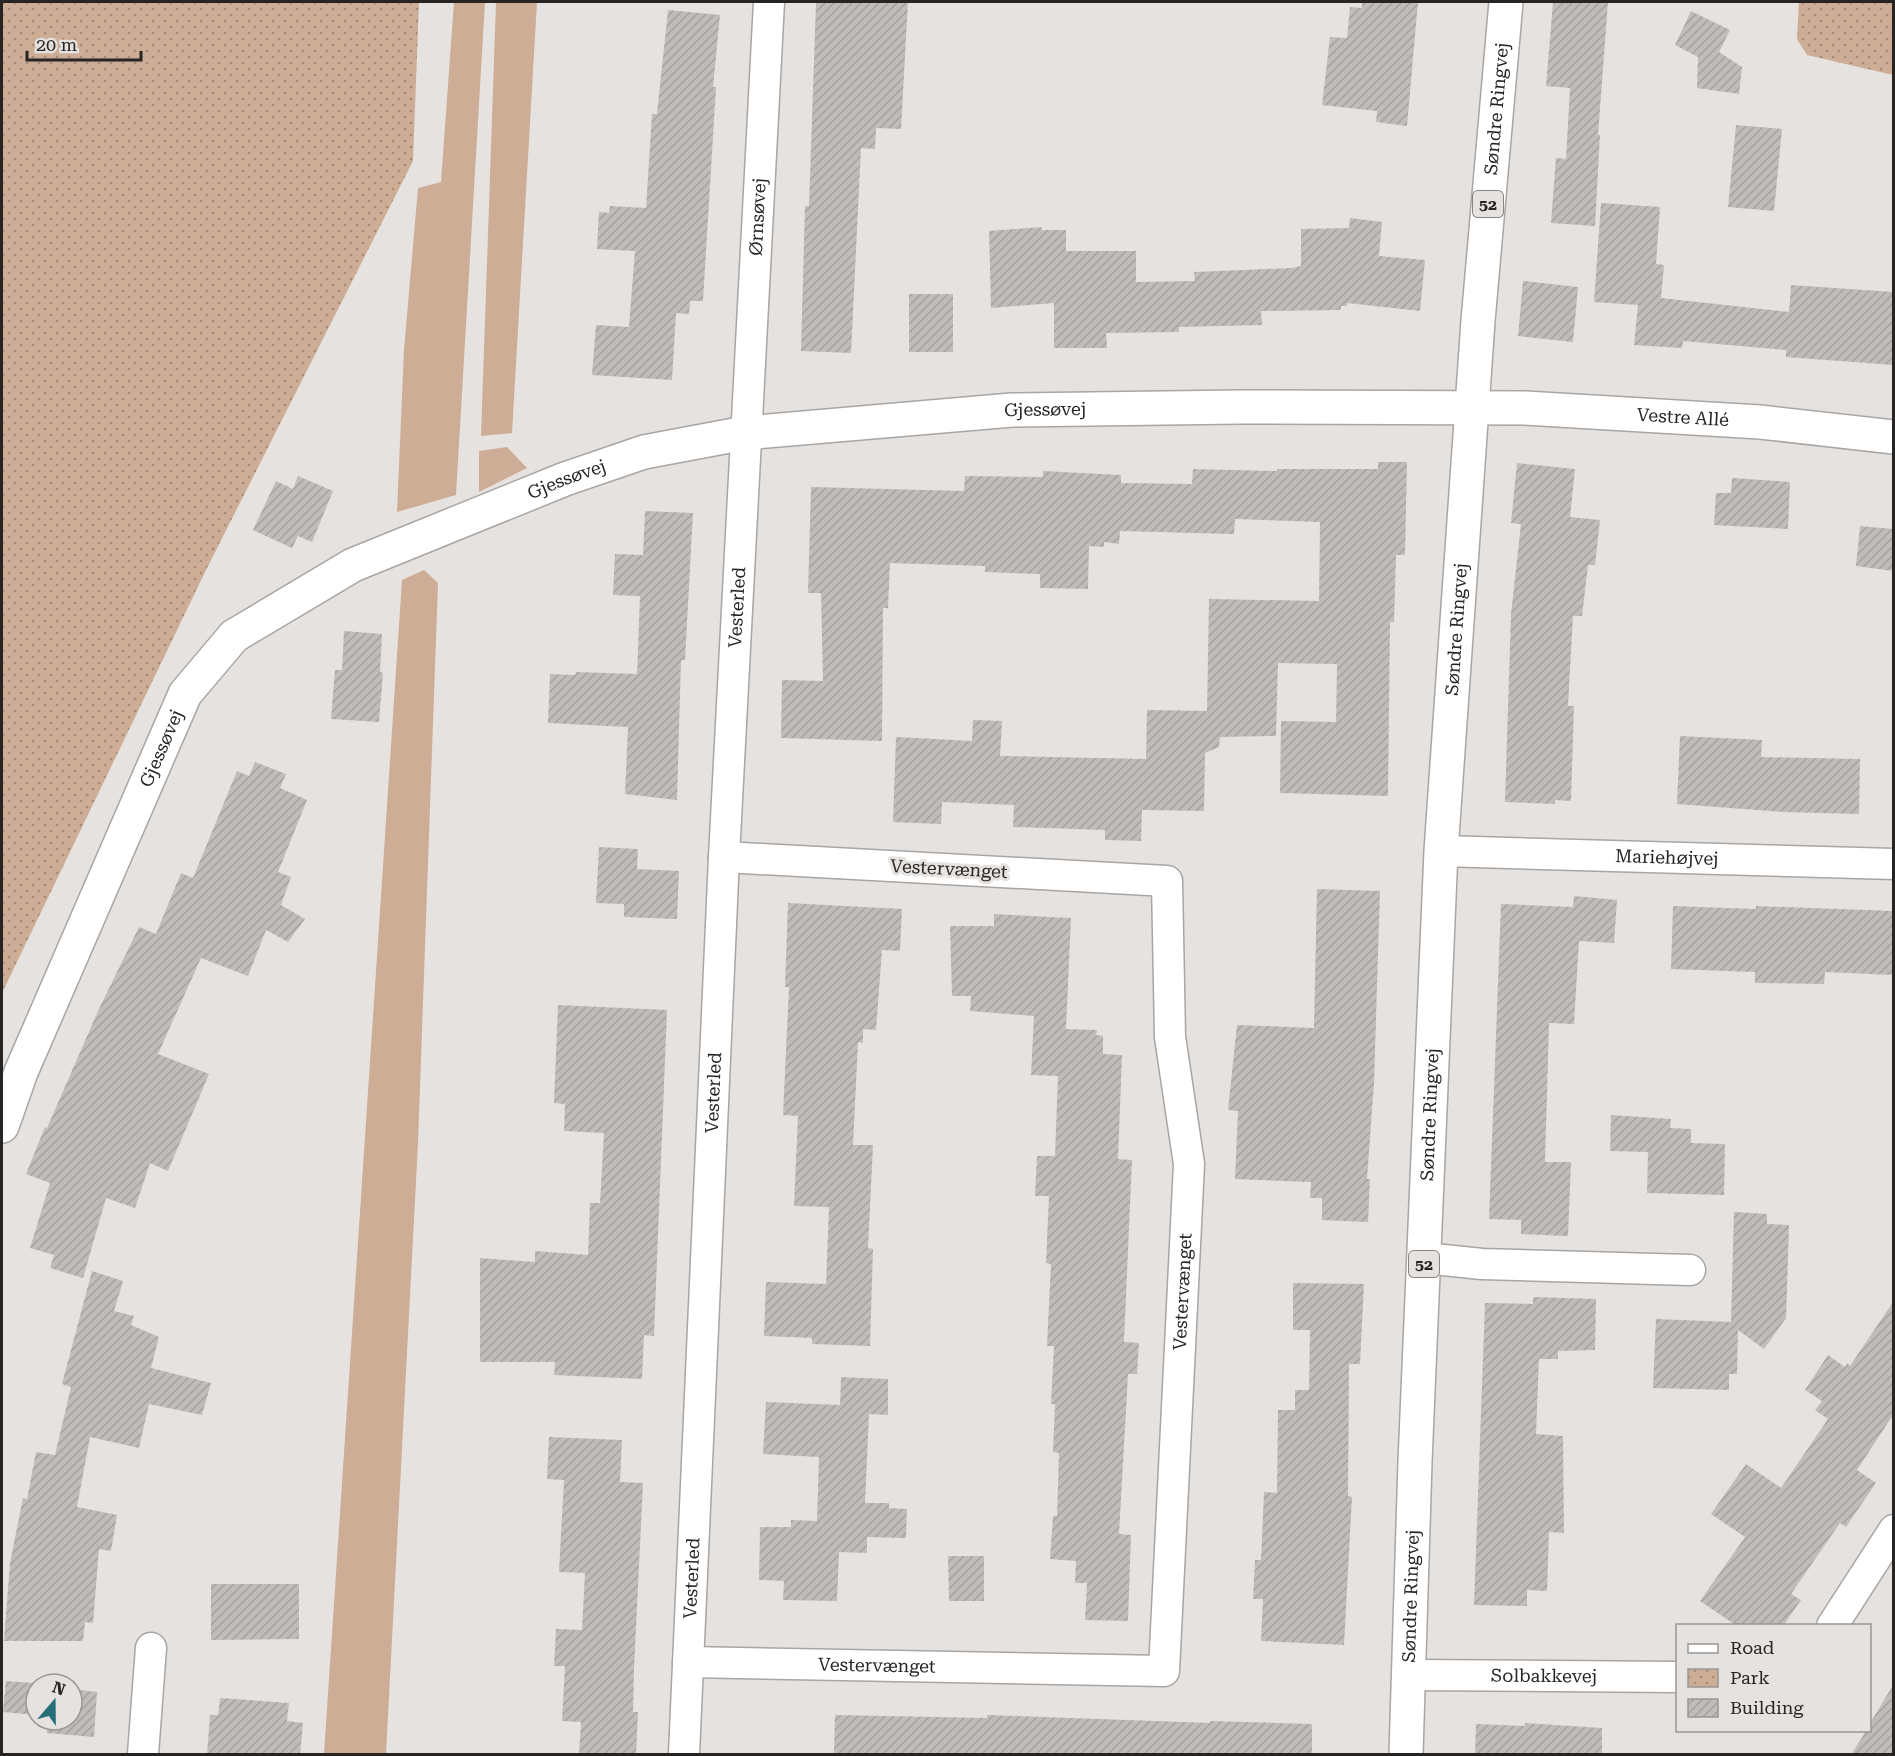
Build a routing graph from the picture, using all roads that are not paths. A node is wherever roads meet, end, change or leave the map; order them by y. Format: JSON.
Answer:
{"nodes":[{"id":1,"x":769,"y":2,"type":"edge"},
{"id":2,"x":1506,"y":2,"type":"edge"},
{"id":3,"x":1472,"y":407,"type":"junction"},
{"id":4,"x":745,"y":433,"type":"junction"},
{"id":5,"x":1893,"y":437,"type":"edge"},
{"id":6,"x":1441,"y":850,"type":"junction"},
{"id":7,"x":724,"y":857,"type":"junction"},
{"id":8,"x":1893,"y":864,"type":"edge"},
{"id":9,"x":2,"y":1126,"type":"edge"},
{"id":10,"x":1424,"y":1258,"type":"junction"},
{"id":11,"x":1690,"y":1270,"type":"dead end"},
{"id":12,"x":1893,"y":1530,"type":"edge"},
{"id":13,"x":1833,"y":1624,"type":"edge"},
{"id":14,"x":151,"y":1648,"type":"dead end"},
{"id":15,"x":688,"y":1662,"type":"junction"},
{"id":16,"x":1409,"y":1675,"type":"junction"},
{"id":17,"x":1676,"y":1677,"type":"edge"},
{"id":18,"x":143,"y":1755,"type":"edge"},
{"id":19,"x":684,"y":1755,"type":"edge"},
{"id":20,"x":1406,"y":1755,"type":"edge"}],
"edges":[{"from":1,"to":4,"type":"street","name":"Ørnsøvej"},
{"from":2,"to":3,"type":"street","name":"Søndre Ringvej","number":"52"},
{"from":3,"to":4,"type":"street","name":"Gjessøvej"},
{"from":3,"to":5,"type":"street","name":"Vestre Allé"},
{"from":3,"to":6,"type":"street","name":"Søndre Ringvej","number":"52"},
{"from":4,"to":7,"type":"street","name":"Vesterled"},
{"from":4,"to":9,"type":"street","name":"Gjessøvej"},
{"from":6,"to":8,"type":"street","name":"Mariehøjvej"},
{"from":6,"to":10,"type":"street","name":"Søndre Ringvej","number":"52"},
{"from":7,"to":15,"type":"street","name":"Vesterled"},
{"from":7,"to":15,"type":"street","name":"Vestervænget"},
{"from":10,"to":11,"type":"street"},
{"from":10,"to":16,"type":"street","name":"Søndre Ringvej","number":"52"},
{"from":12,"to":13,"type":"street"},
{"from":14,"to":18,"type":"street"},
{"from":15,"to":19,"type":"street","name":"Vesterled"},
{"from":16,"to":17,"type":"street","name":"Solbakkevej"},
{"from":16,"to":20,"type":"street","name":"Søndre Ringvej","number":"52"}]}
